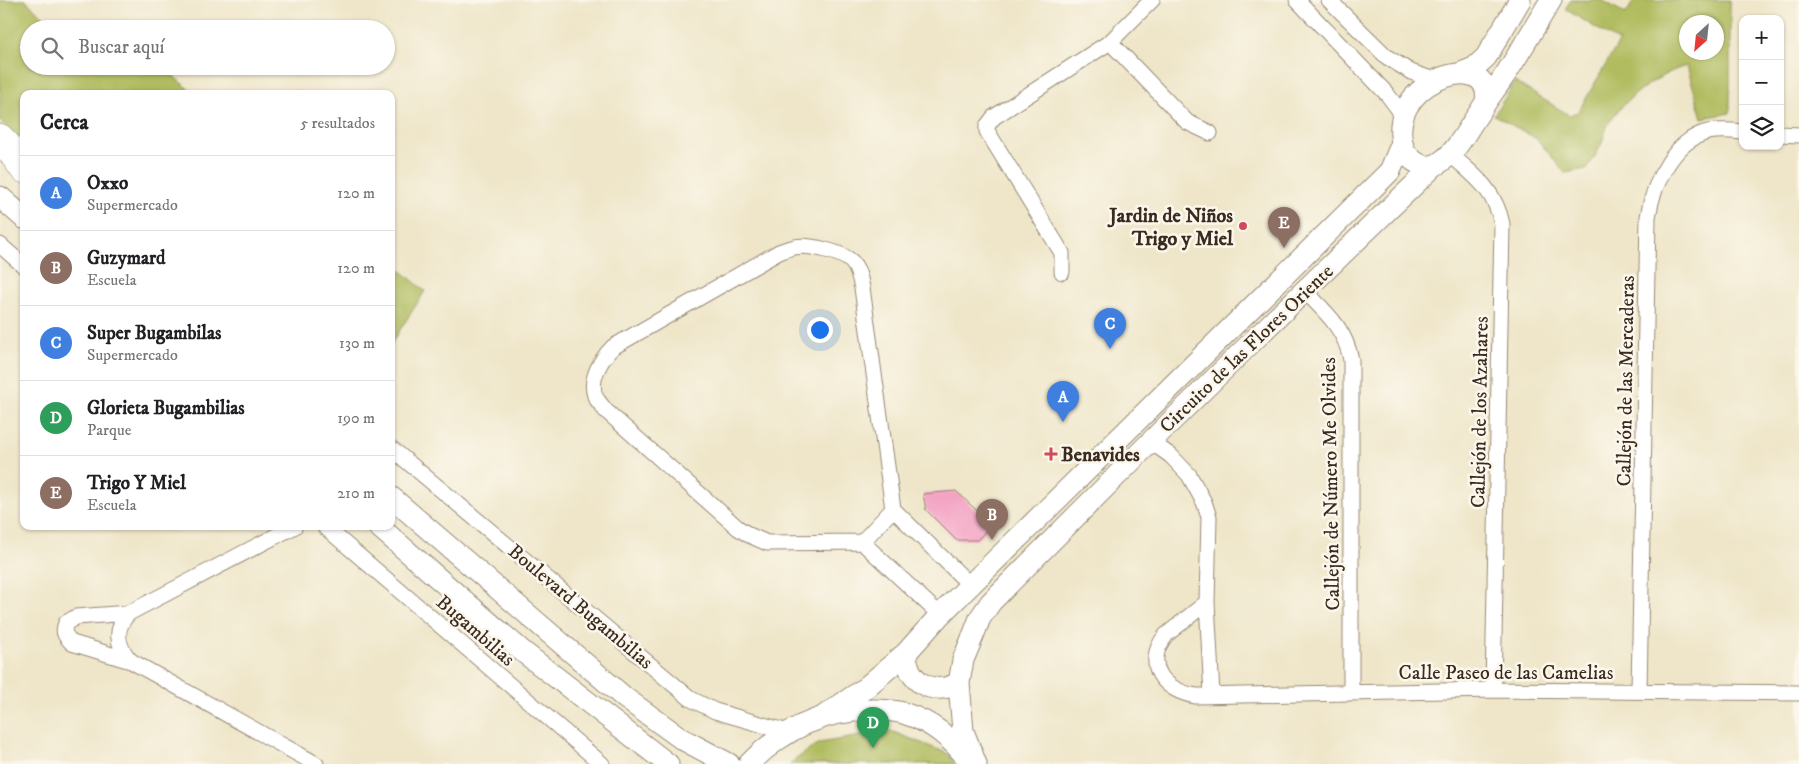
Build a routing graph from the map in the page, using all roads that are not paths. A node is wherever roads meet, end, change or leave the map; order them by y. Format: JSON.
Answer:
{"nodes":[{"id":1,"x":1152,"y":0,"type":"edge"},
{"id":2,"x":1297,"y":0,"type":"edge"},
{"id":3,"x":1329,"y":0,"type":"edge"},
{"id":4,"x":1520,"y":0,"type":"edge"},
{"id":5,"x":1551,"y":0,"type":"edge"},
{"id":6,"x":1110,"y":42,"type":"junction"},
{"id":7,"x":1461,"y":73,"type":"junction"},
{"id":8,"x":1437,"y":81,"type":"junction"},
{"id":9,"x":1486,"y":102,"type":"junction"},
{"id":10,"x":1402,"y":114,"type":"junction"},
{"id":11,"x":1739,"y":132,"type":"edge"},
{"id":12,"x":1210,"y":133,"type":"dead end"},
{"id":13,"x":1784,"y":134,"type":"edge"},
{"id":14,"x":1799,"y":135,"type":"edge"},
{"id":15,"x":0,"y":138,"type":"edge"},
{"id":16,"x":1402,"y":145,"type":"junction"},
{"id":17,"x":0,"y":155,"type":"edge"},
{"id":18,"x":1442,"y":160,"type":"junction"},
{"id":19,"x":20,"y":163,"type":"edge"},
{"id":20,"x":20,"y":172,"type":"edge"},
{"id":21,"x":0,"y":196,"type":"edge"},
{"id":22,"x":20,"y":214,"type":"edge"},
{"id":23,"x":0,"y":245,"type":"edge"},
{"id":24,"x":20,"y":262,"type":"edge"},
{"id":25,"x":1062,"y":272,"type":"dead end"},
{"id":26,"x":1304,"y":290,"type":"junction"},
{"id":27,"x":1150,"y":441,"type":"junction"},
{"id":28,"x":395,"y":451,"type":"edge"},
{"id":29,"x":395,"y":500,"type":"edge"},
{"id":30,"x":893,"y":509,"type":"junction"},
{"id":31,"x":287,"y":530,"type":"edge"},
{"id":32,"x":329,"y":530,"type":"edge"},
{"id":33,"x":383,"y":530,"type":"edge"},
{"id":34,"x":862,"y":542,"type":"junction"},
{"id":35,"x":971,"y":586,"type":"junction"},
{"id":36,"x":1207,"y":602,"type":"junction"},
{"id":37,"x":129,"y":613,"type":"junction"},
{"id":38,"x":940,"y":615,"type":"junction"},
{"id":39,"x":906,"y":653,"type":"junction"},
{"id":40,"x":131,"y":661,"type":"junction"},
{"id":41,"x":959,"y":683,"type":"junction"},
{"id":42,"x":1493,"y":690,"type":"junction"},
{"id":43,"x":1639,"y":691,"type":"junction"},
{"id":44,"x":1799,"y":692,"type":"edge"},
{"id":45,"x":1351,"y":693,"type":"junction"},
{"id":46,"x":1212,"y":695,"type":"junction"},
{"id":47,"x":824,"y":716,"type":"junction"},
{"id":48,"x":788,"y":732,"type":"junction"},
{"id":49,"x":316,"y":764,"type":"edge"},
{"id":50,"x":602,"y":764,"type":"edge"},
{"id":51,"x":668,"y":764,"type":"edge"},
{"id":52,"x":729,"y":764,"type":"edge"},
{"id":53,"x":749,"y":764,"type":"edge"},
{"id":54,"x":971,"y":764,"type":"edge"},
{"id":55,"x":976,"y":764,"type":"edge"}],
"edges":[{"from":1,"to":6,"type":"street"},
{"from":2,"to":10,"type":"street"},
{"from":3,"to":8,"type":"street"},
{"from":4,"to":7,"type":"street"},
{"from":5,"to":9,"type":"street"},
{"from":6,"to":12,"type":"street"},
{"from":6,"to":25,"type":"street"},
{"from":7,"to":8,"type":"street"},
{"from":7,"to":9,"type":"street"},
{"from":8,"to":10,"type":"street"},
{"from":9,"to":18,"type":"street"},
{"from":10,"to":16,"type":"street"},
{"from":11,"to":43,"type":"street","name":"Callejón de las Mercaderas"},
{"from":13,"to":14,"type":"street"},
{"from":15,"to":19,"type":"highway"},
{"from":16,"to":18,"type":"street"},
{"from":16,"to":35,"type":"street","name":"Circuito de las Flores Oriente"},
{"from":17,"to":20,"type":"highway"},
{"from":18,"to":26,"type":"street","name":"Circuito de las Flores Oriente"},
{"from":18,"to":42,"type":"street","name":"Callejón de los Azahares"},
{"from":21,"to":22,"type":"street"},
{"from":23,"to":24,"type":"street"},
{"from":26,"to":27,"type":"street","name":"Circuito de las Flores Oriente"},
{"from":26,"to":45,"type":"street","name":"Callejón de Número Me Olvides"},
{"from":27,"to":36,"type":"street"},
{"from":27,"to":41,"type":"street","name":"Circuito de las Flores Oriente"},
{"from":28,"to":48,"type":"street","name":"Boulevard Bugambilias"},
{"from":29,"to":52,"type":"street","name":"Boulevard Bugambilias"},
{"from":30,"to":34,"type":"street"},
{"from":30,"to":34,"type":"street"},
{"from":30,"to":35,"type":"street"},
{"from":31,"to":37,"type":"street"},
{"from":32,"to":50,"type":"street","name":"Bugambilias"},
{"from":33,"to":51,"type":"street"},
{"from":34,"to":38,"type":"street"},
{"from":35,"to":38,"type":"street","name":"Circuito de las Flores Oriente"},
{"from":36,"to":46,"type":"street"},
{"from":36,"to":46,"type":"street","name":"Calle Paseo de las Camelias"},
{"from":37,"to":40,"type":"street"},
{"from":37,"to":40,"type":"street"},
{"from":38,"to":39,"type":"street","name":"Circuito de las Flores Oriente"},
{"from":39,"to":41,"type":"street"},
{"from":39,"to":47,"type":"street","name":"Circuito de las Flores Oriente"},
{"from":40,"to":49,"type":"street"},
{"from":41,"to":55,"type":"street","name":"Circuito de las Flores Oriente"},
{"from":42,"to":43,"type":"street","name":"Calle Paseo de las Camelias"},
{"from":42,"to":45,"type":"street","name":"Calle Paseo de las Camelias"},
{"from":43,"to":44,"type":"street","name":"Calle Paseo de las Camelias"},
{"from":45,"to":46,"type":"street","name":"Calle Paseo de las Camelias"},
{"from":47,"to":48,"type":"street"},
{"from":47,"to":54,"type":"street"},
{"from":48,"to":53,"type":"street"}]}
